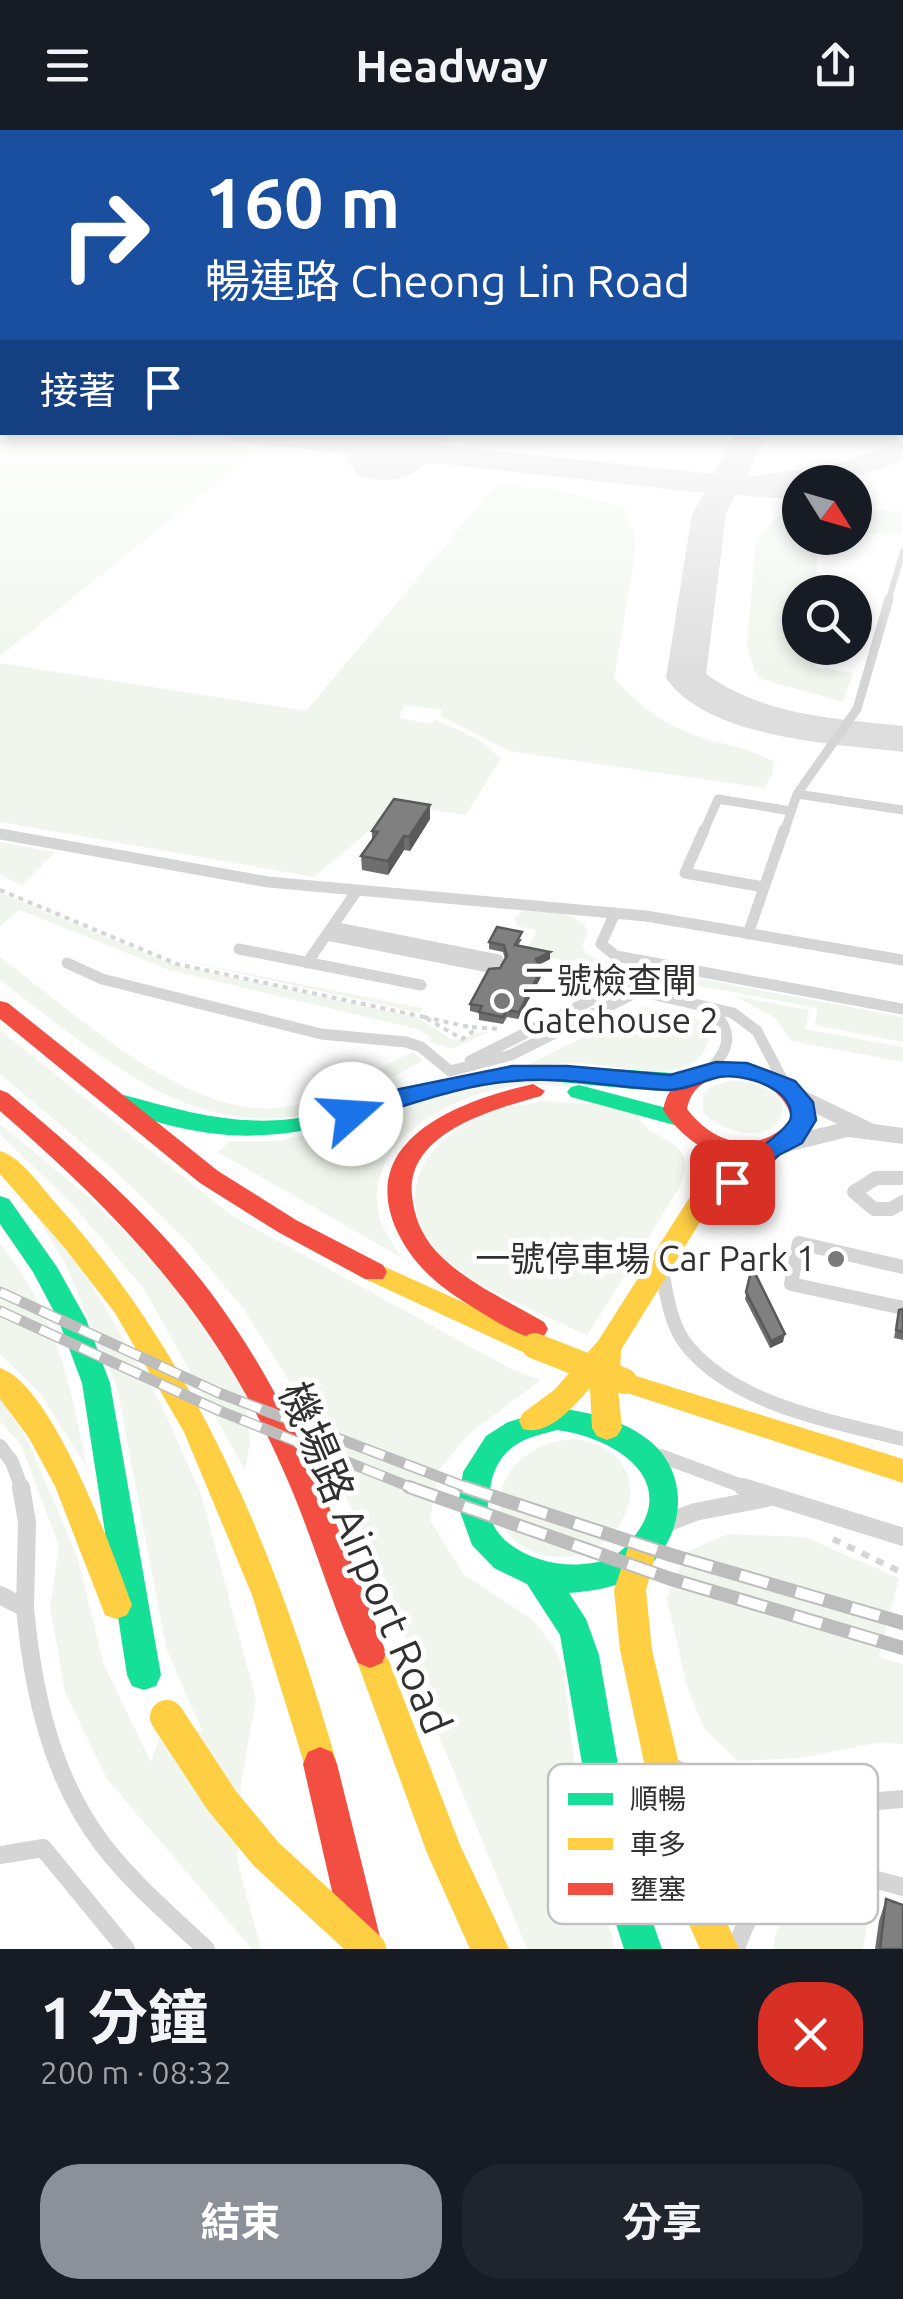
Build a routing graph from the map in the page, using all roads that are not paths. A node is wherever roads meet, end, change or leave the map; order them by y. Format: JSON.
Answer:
{"nodes":[{"id":1,"x":903,"y":551,"type":"edge"},
{"id":2,"x":891,"y":595,"type":"junction"},
{"id":3,"x":903,"y":597,"type":"edge"},
{"id":4,"x":797,"y":794,"type":"junction"},
{"id":5,"x":903,"y":810,"type":"edge"},
{"id":6,"x":791,"y":811,"type":"junction"},
{"id":7,"x":0,"y":834,"type":"edge"},
{"id":8,"x":764,"y":887,"type":"junction"},
{"id":9,"x":356,"y":892,"type":"junction"},
{"id":10,"x":616,"y":912,"type":"junction"},
{"id":11,"x":329,"y":931,"type":"junction"},
{"id":12,"x":748,"y":934,"type":"junction"},
{"id":13,"x":238,"y":949,"type":"dead end"},
{"id":14,"x":903,"y":960,"type":"edge"},
{"id":15,"x":67,"y":962,"type":"dead end"},
{"id":16,"x":307,"y":963,"type":"junction"},
{"id":17,"x":496,"y":964,"type":"edge"},
{"id":18,"x":543,"y":972,"type":"edge"},
{"id":19,"x":420,"y":985,"type":"dead end"},
{"id":20,"x":616,"y":987,"type":"junction"},
{"id":21,"x":639,"y":991,"type":"junction"},
{"id":22,"x":707,"y":1005,"type":"junction"},
{"id":23,"x":0,"y":1008,"type":"edge"},
{"id":24,"x":903,"y":1009,"type":"edge"},
{"id":25,"x":450,"y":1071,"type":"junction"},
{"id":26,"x":698,"y":1076,"type":"junction"},
{"id":27,"x":791,"y":1090,"type":"junction"},
{"id":28,"x":107,"y":1096,"type":"junction"},
{"id":29,"x":400,"y":1097,"type":"junction"},
{"id":30,"x":0,"y":1098,"type":"edge"},
{"id":31,"x":678,"y":1118,"type":"junction"},
{"id":32,"x":867,"y":1129,"type":"junction"},
{"id":33,"x":696,"y":1136,"type":"junction"},
{"id":34,"x":903,"y":1136,"type":"edge"},
{"id":35,"x":777,"y":1147,"type":"junction"},
{"id":36,"x":0,"y":1159,"type":"edge"},
{"id":37,"x":704,"y":1178,"type":"junction"},
{"id":38,"x":903,"y":1178,"type":"edge"},
{"id":39,"x":903,"y":1202,"type":"edge"},
{"id":40,"x":0,"y":1205,"type":"edge"},
{"id":41,"x":660,"y":1261,"type":"junction"},
{"id":42,"x":903,"y":1267,"type":"edge"},
{"id":43,"x":903,"y":1308,"type":"edge"},
{"id":44,"x":540,"y":1341,"type":"junction"},
{"id":45,"x":608,"y":1348,"type":"junction"},
{"id":46,"x":0,"y":1379,"type":"edge"},
{"id":47,"x":532,"y":1422,"type":"junction"},
{"id":48,"x":607,"y":1428,"type":"junction"},
{"id":49,"x":903,"y":1438,"type":"edge"},
{"id":50,"x":0,"y":1446,"type":"edge"},
{"id":51,"x":638,"y":1448,"type":"junction"},
{"id":52,"x":903,"y":1471,"type":"edge"},
{"id":53,"x":771,"y":1497,"type":"junction"},
{"id":54,"x":660,"y":1528,"type":"junction"},
{"id":55,"x":903,"y":1537,"type":"edge"},
{"id":56,"x":639,"y":1557,"type":"junction"},
{"id":57,"x":539,"y":1576,"type":"junction"},
{"id":58,"x":0,"y":1595,"type":"edge"},
{"id":59,"x":24,"y":1608,"type":"junction"},
{"id":60,"x":156,"y":1696,"type":"junction"},
{"id":61,"x":659,"y":1758,"type":"junction"},
{"id":62,"x":601,"y":1764,"type":"edge"},
{"id":63,"x":654,"y":1764,"type":"edge"},
{"id":64,"x":661,"y":1764,"type":"edge"},
{"id":65,"x":670,"y":1764,"type":"edge"},
{"id":66,"x":903,"y":1799,"type":"edge"},
{"id":67,"x":878,"y":1801,"type":"edge"},
{"id":68,"x":445,"y":1853,"type":"junction"},
{"id":69,"x":0,"y":1855,"type":"edge"},
{"id":70,"x":878,"y":1881,"type":"edge"},
{"id":71,"x":903,"y":1888,"type":"edge"},
{"id":72,"x":634,"y":1924,"type":"edge"},
{"id":73,"x":708,"y":1924,"type":"edge"},
{"id":74,"x":747,"y":1924,"type":"edge"},
{"id":75,"x":126,"y":1949,"type":"edge"},
{"id":76,"x":206,"y":1949,"type":"edge"},
{"id":77,"x":366,"y":1949,"type":"edge"},
{"id":78,"x":472,"y":1949,"type":"edge"},
{"id":79,"x":490,"y":1949,"type":"edge"},
{"id":80,"x":642,"y":1949,"type":"edge"},
{"id":81,"x":720,"y":1949,"type":"edge"},
{"id":82,"x":736,"y":1949,"type":"edge"}],
"edges":[{"from":1,"to":2,"type":"lane"},
{"from":2,"to":3,"type":"lane"},
{"from":2,"to":4,"type":"lane"},
{"from":4,"to":5,"type":"lane"},
{"from":4,"to":6,"type":"lane"},
{"from":6,"to":8,"type":"lane"},
{"from":6,"to":8,"type":"lane"},
{"from":7,"to":9,"type":"lane"},
{"from":8,"to":12,"type":"lane"},
{"from":9,"to":10,"type":"lane"},
{"from":9,"to":11,"type":"lane"},
{"from":10,"to":12,"type":"lane"},
{"from":10,"to":24,"type":"lane"},
{"from":11,"to":16,"type":"lane"},
{"from":11,"to":17,"type":"lane"},
{"from":12,"to":14,"type":"lane"},
{"from":13,"to":16,"type":"lane"},
{"from":15,"to":25,"type":"lane"},
{"from":16,"to":19,"type":"lane"},
{"from":18,"to":20,"type":"lane"},
{"from":20,"to":21,"type":"lane"},
{"from":20,"to":25,"type":"lane"},
{"from":21,"to":22,"type":"lane"},
{"from":21,"to":25,"type":"lane"},
{"from":22,"to":26,"type":"lane"},
{"from":22,"to":27,"type":"lane"},
{"from":23,"to":28,"type":"street"},
{"from":25,"to":29,"type":"lane"},
{"from":26,"to":27,"type":"street"},
{"from":26,"to":29,"type":"street"},
{"from":26,"to":31,"type":"street"},
{"from":27,"to":32,"type":"street"},
{"from":27,"to":35,"type":"street"},
{"from":28,"to":29,"type":"street"},
{"from":28,"to":44,"type":"street"},
{"from":30,"to":68,"type":"street","name":"機場路 Airport Road"},
{"from":31,"to":33,"type":"street"},
{"from":31,"to":44,"type":"street"},
{"from":32,"to":34,"type":"street"},
{"from":32,"to":35,"type":"street"},
{"from":33,"to":35,"type":"street"},
{"from":33,"to":37,"type":"street"},
{"from":35,"to":37,"type":"street"},
{"from":36,"to":77,"type":"street"},
{"from":37,"to":41,"type":"street"},
{"from":38,"to":39,"type":"lane"},
{"from":40,"to":60,"type":"street"},
{"from":41,"to":45,"type":"street"},
{"from":41,"to":49,"type":"lane"},
{"from":42,"to":43,"type":"lane"},
{"from":44,"to":52,"type":"street","bridge":true},
{"from":45,"to":47,"type":"street"},
{"from":45,"to":48,"type":"street"},
{"from":46,"to":60,"type":"street"},
{"from":47,"to":48,"type":"street"},
{"from":47,"to":57,"type":"street"},
{"from":48,"to":51,"type":"street"},
{"from":50,"to":59,"type":"lane"},
{"from":51,"to":53,"type":"lane"},
{"from":51,"to":54,"type":"street"},
{"from":53,"to":54,"type":"lane"},
{"from":53,"to":55,"type":"lane"},
{"from":54,"to":56,"type":"street"},
{"from":56,"to":57,"type":"street"},
{"from":56,"to":61,"type":"street"},
{"from":57,"to":62,"type":"street"},
{"from":58,"to":59,"type":"lane"},
{"from":59,"to":76,"type":"lane"},
{"from":60,"to":77,"type":"street","bridge":true},
{"from":61,"to":63,"type":"lane"},
{"from":61,"to":64,"type":"street"},
{"from":61,"to":65,"type":"lane"},
{"from":66,"to":67,"type":"lane"},
{"from":68,"to":78,"type":"street"},
{"from":68,"to":79,"type":"street","name":"機場路 Airport Road"},
{"from":69,"to":75,"type":"lane"},
{"from":70,"to":71,"type":"lane"},
{"from":72,"to":80,"type":"street"},
{"from":73,"to":81,"type":"street"},
{"from":74,"to":82,"type":"lane"}]}
